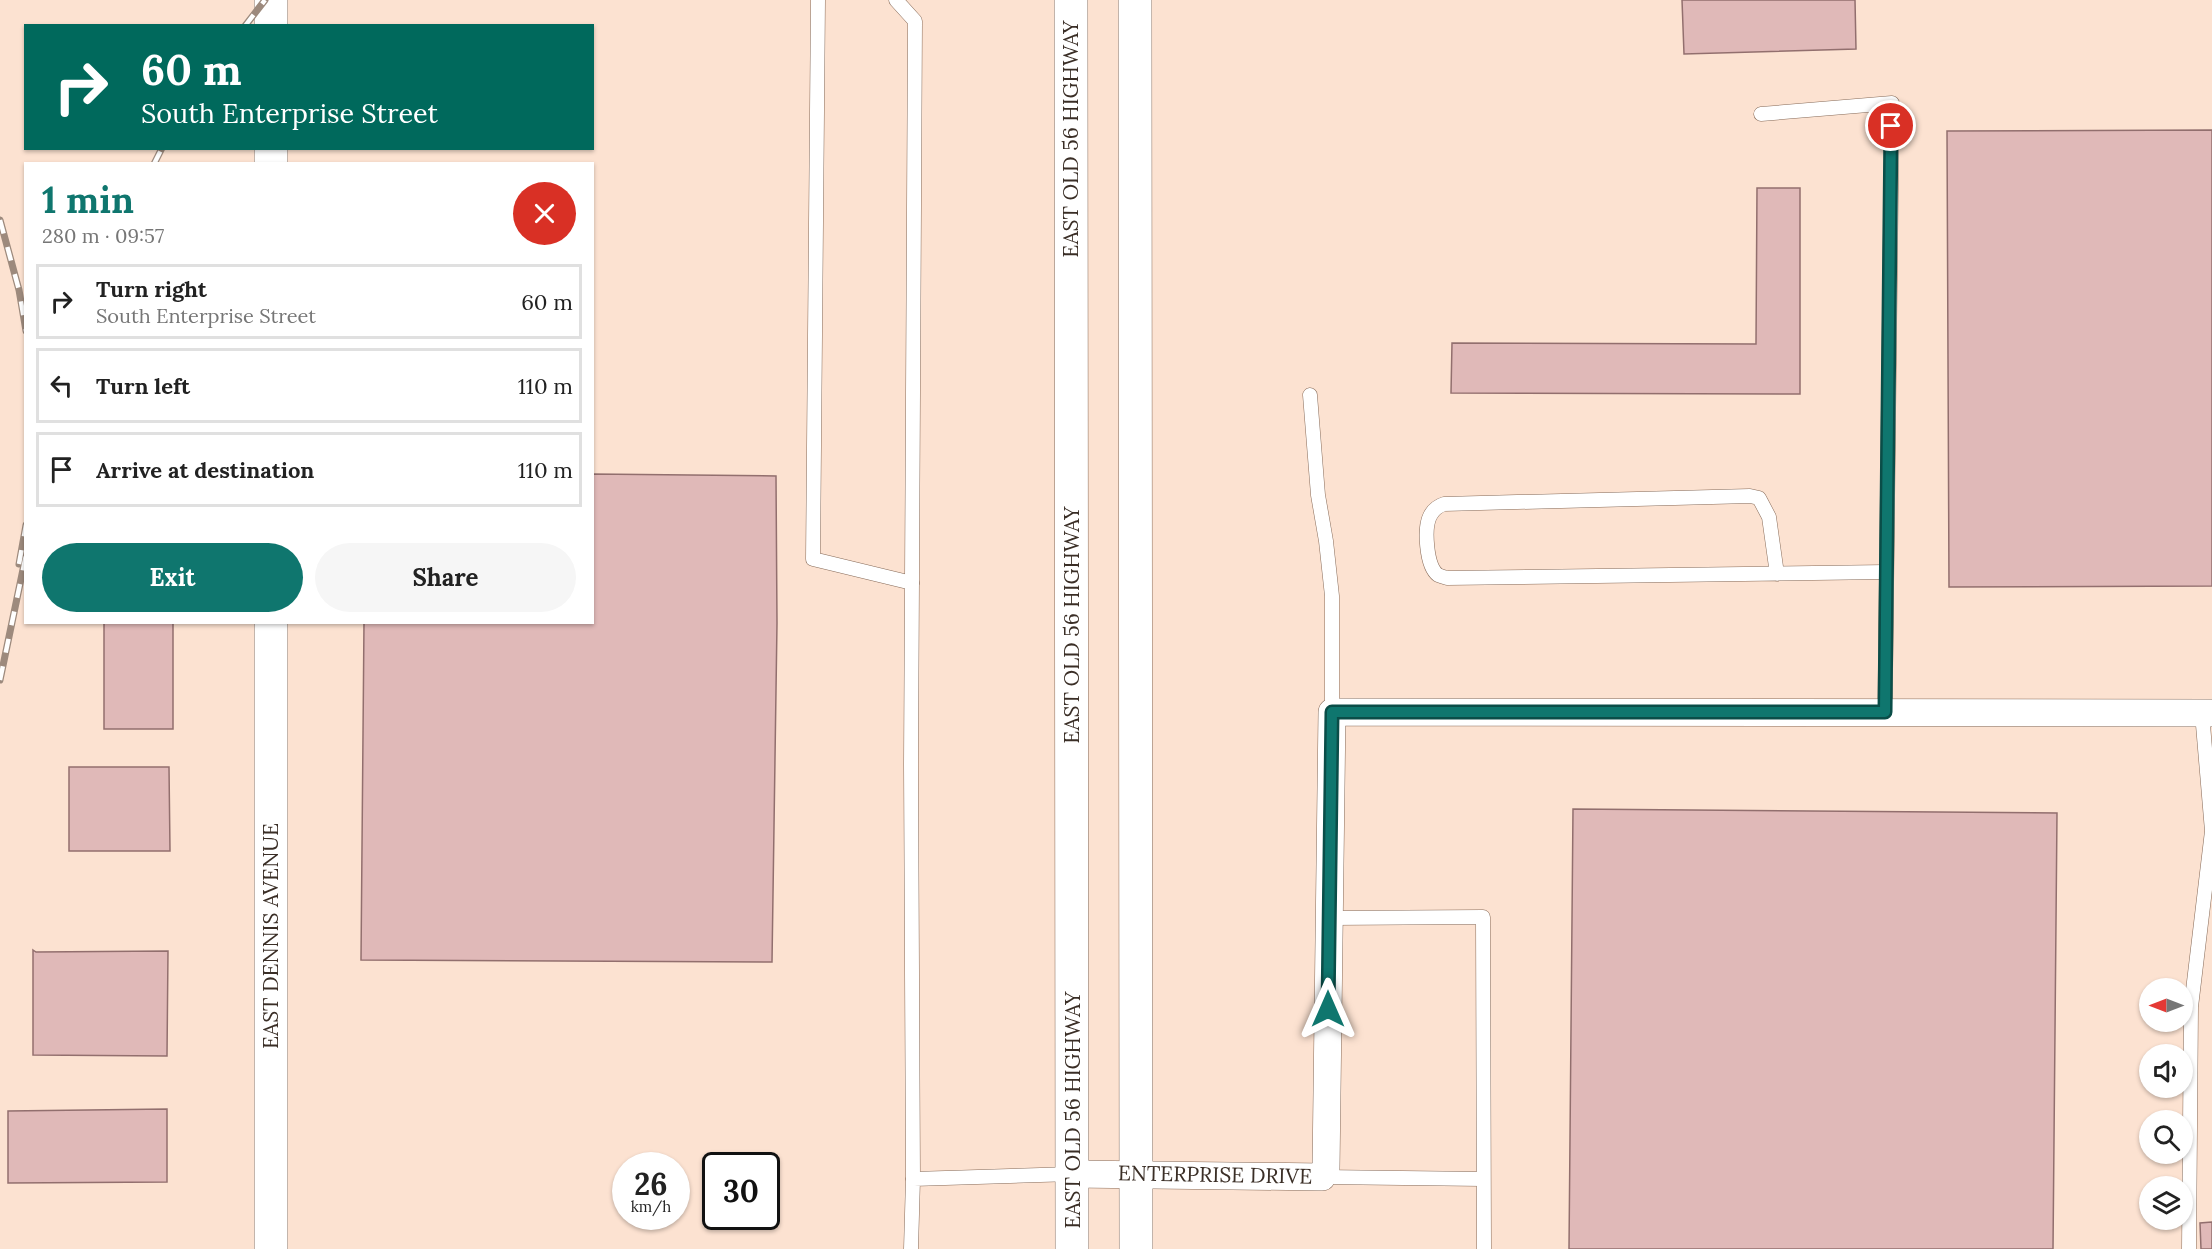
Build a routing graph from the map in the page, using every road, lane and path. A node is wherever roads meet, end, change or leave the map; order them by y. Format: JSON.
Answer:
{"nodes":[{"id":1,"x":272,"y":0,"type":"edge"},
{"id":2,"x":818,"y":0,"type":"edge"},
{"id":3,"x":896,"y":0,"type":"edge"},
{"id":4,"x":1071,"y":0,"type":"edge"},
{"id":5,"x":1135,"y":0,"type":"edge"},
{"id":6,"x":272,"y":24,"type":"edge"},
{"id":7,"x":1761,"y":114,"type":"dead end"},
{"id":8,"x":1310,"y":395,"type":"dead end"},
{"id":9,"x":1886,"y":572,"type":"junction"},
{"id":10,"x":1777,"y":574,"type":"junction"},
{"id":11,"x":912,"y":583,"type":"junction"},
{"id":12,"x":272,"y":624,"type":"edge"},
{"id":13,"x":1332,"y":712,"type":"junction"},
{"id":14,"x":1885,"y":712,"type":"junction"},
{"id":15,"x":2207,"y":712,"type":"edge"},
{"id":16,"x":1329,"y":918,"type":"junction"},
{"id":17,"x":1073,"y":1174,"type":"junction"},
{"id":18,"x":1136,"y":1174,"type":"junction"},
{"id":19,"x":1322,"y":1177,"type":"junction"},
{"id":20,"x":913,"y":1179,"type":"junction"},
{"id":21,"x":1483,"y":1179,"type":"junction"},
{"id":22,"x":272,"y":1249,"type":"edge"},
{"id":23,"x":911,"y":1249,"type":"edge"},
{"id":24,"x":1072,"y":1249,"type":"edge"},
{"id":25,"x":1136,"y":1249,"type":"edge"},
{"id":26,"x":1484,"y":1249,"type":"edge"},
{"id":27,"x":2189,"y":1249,"type":"edge"}],
"edges":[{"from":1,"to":6,"type":"main road"},
{"from":2,"to":11,"type":"lane"},
{"from":3,"to":11,"type":"lane"},
{"from":4,"to":17,"type":"main road","name":"EAST OLD 56 HIGHWAY"},
{"from":5,"to":18,"type":"main road"},
{"from":7,"to":9,"type":"lane"},
{"from":8,"to":13,"type":"lane"},
{"from":9,"to":10,"type":"lane"},
{"from":9,"to":14,"type":"lane"},
{"from":10,"to":10,"type":"lane"},
{"from":11,"to":20,"type":"lane"},
{"from":12,"to":22,"type":"main road","name":"EAST DENNIS AVENUE"},
{"from":13,"to":14,"type":"street"},
{"from":13,"to":16,"type":"street","name":"ENTERPRISE DRIVE"},
{"from":14,"to":15,"type":"street"},
{"from":15,"to":27,"type":"lane"},
{"from":16,"to":19,"type":"street","name":"ENTERPRISE DRIVE"},
{"from":16,"to":21,"type":"lane"},
{"from":17,"to":18,"type":"street","name":"ENTERPRISE DRIVE"},
{"from":17,"to":20,"type":"lane"},
{"from":17,"to":24,"type":"main road","name":"EAST OLD 56 HIGHWAY"},
{"from":18,"to":19,"type":"street","name":"ENTERPRISE DRIVE"},
{"from":18,"to":25,"type":"main road"},
{"from":19,"to":21,"type":"lane"},
{"from":20,"to":23,"type":"lane"},
{"from":21,"to":26,"type":"lane"}]}
